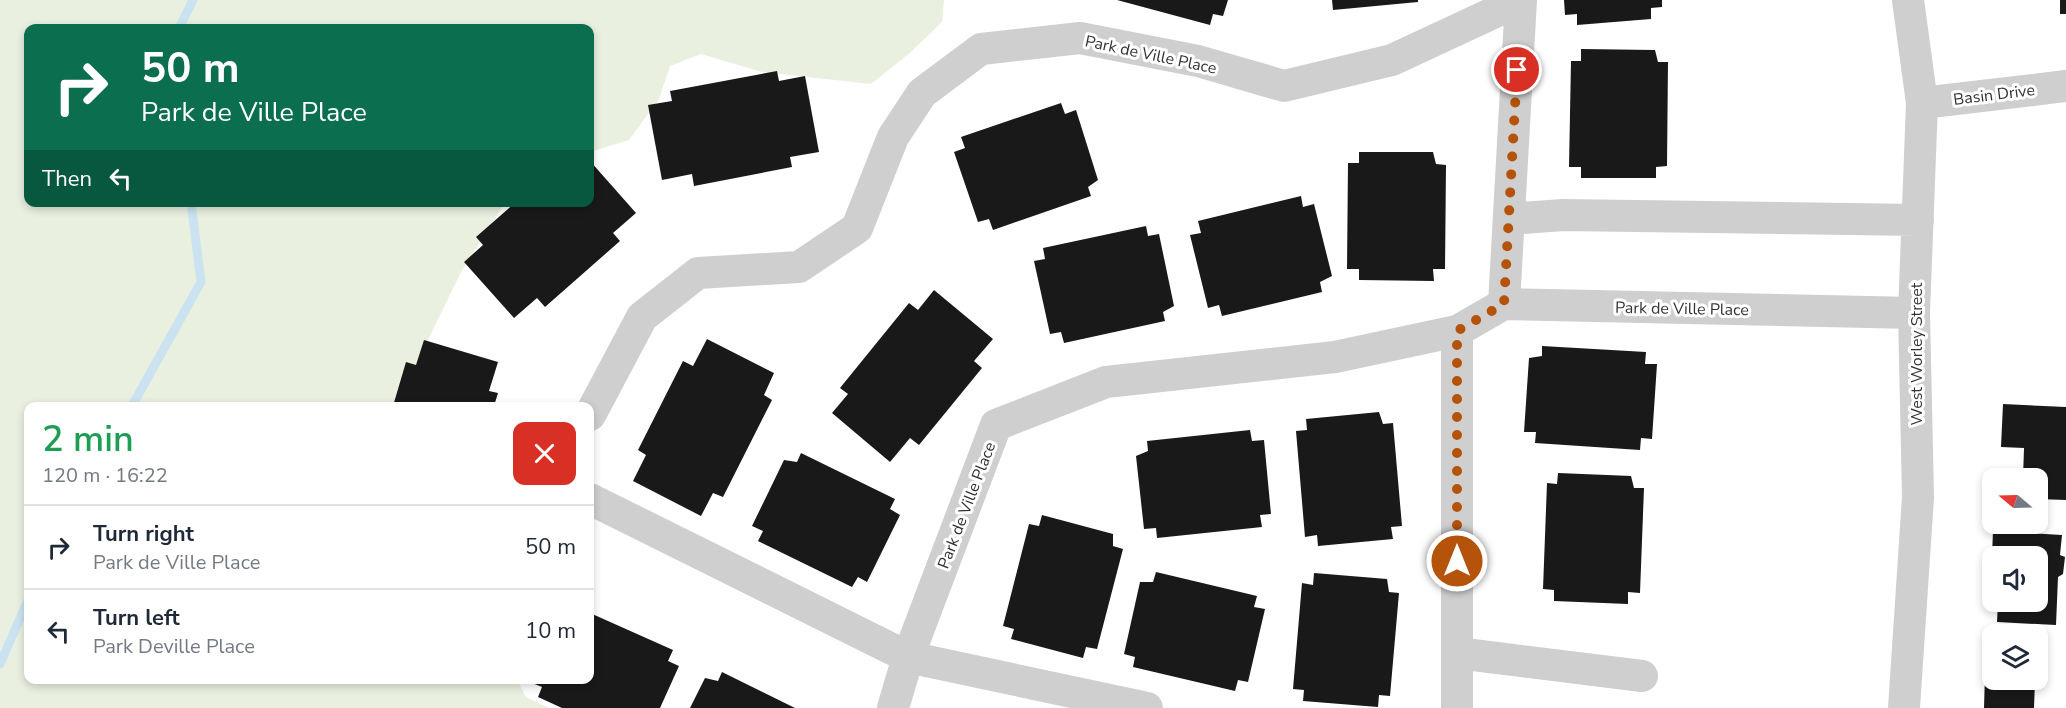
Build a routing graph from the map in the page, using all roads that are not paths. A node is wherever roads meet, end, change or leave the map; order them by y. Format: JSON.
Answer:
{"nodes":[{"id":1,"x":1521,"y":0,"type":"edge"},
{"id":2,"x":1908,"y":0,"type":"edge"},
{"id":3,"x":2066,"y":86,"type":"edge"},
{"id":4,"x":1922,"y":103,"type":"junction"},
{"id":5,"x":1509,"y":219,"type":"junction"},
{"id":6,"x":1918,"y":220,"type":"junction"},
{"id":7,"x":1504,"y":304,"type":"junction"},
{"id":8,"x":1914,"y":313,"type":"junction"},
{"id":9,"x":1457,"y":331,"type":"junction"},
{"id":10,"x":594,"y":407,"type":"edge"},
{"id":11,"x":594,"y":501,"type":"edge"},
{"id":12,"x":1457,"y":653,"type":"junction"},
{"id":13,"x":908,"y":657,"type":"junction"},
{"id":14,"x":1642,"y":676,"type":"dead end"},
{"id":15,"x":893,"y":708,"type":"edge"},
{"id":16,"x":1147,"y":708,"type":"edge"},
{"id":17,"x":1457,"y":708,"type":"edge"},
{"id":18,"x":1904,"y":708,"type":"edge"}],
"edges":[{"from":1,"to":5,"type":"street","name":"Park de Ville Place"},
{"from":1,"to":10,"type":"street","name":"Park de Ville Place"},
{"from":2,"to":4,"type":"street","name":"West Worley Street"},
{"from":3,"to":4,"type":"street","name":"Basin Drive"},
{"from":4,"to":6,"type":"street","name":"West Worley Street"},
{"from":5,"to":6,"type":"street"},
{"from":5,"to":7,"type":"street","name":"Park de Ville Place"},
{"from":6,"to":8,"type":"street","name":"West Worley Street"},
{"from":7,"to":8,"type":"street","name":"Park de Ville Place"},
{"from":7,"to":9,"type":"street","name":"Park de Ville Place"},
{"from":8,"to":18,"type":"street","name":"West Worley Street"},
{"from":9,"to":12,"type":"street"},
{"from":9,"to":13,"type":"street","name":"Park de Ville Place"},
{"from":11,"to":13,"type":"street"},
{"from":12,"to":14,"type":"street"},
{"from":12,"to":17,"type":"street"},
{"from":13,"to":15,"type":"street","name":"Park de Ville Place"},
{"from":13,"to":16,"type":"street"}]}
